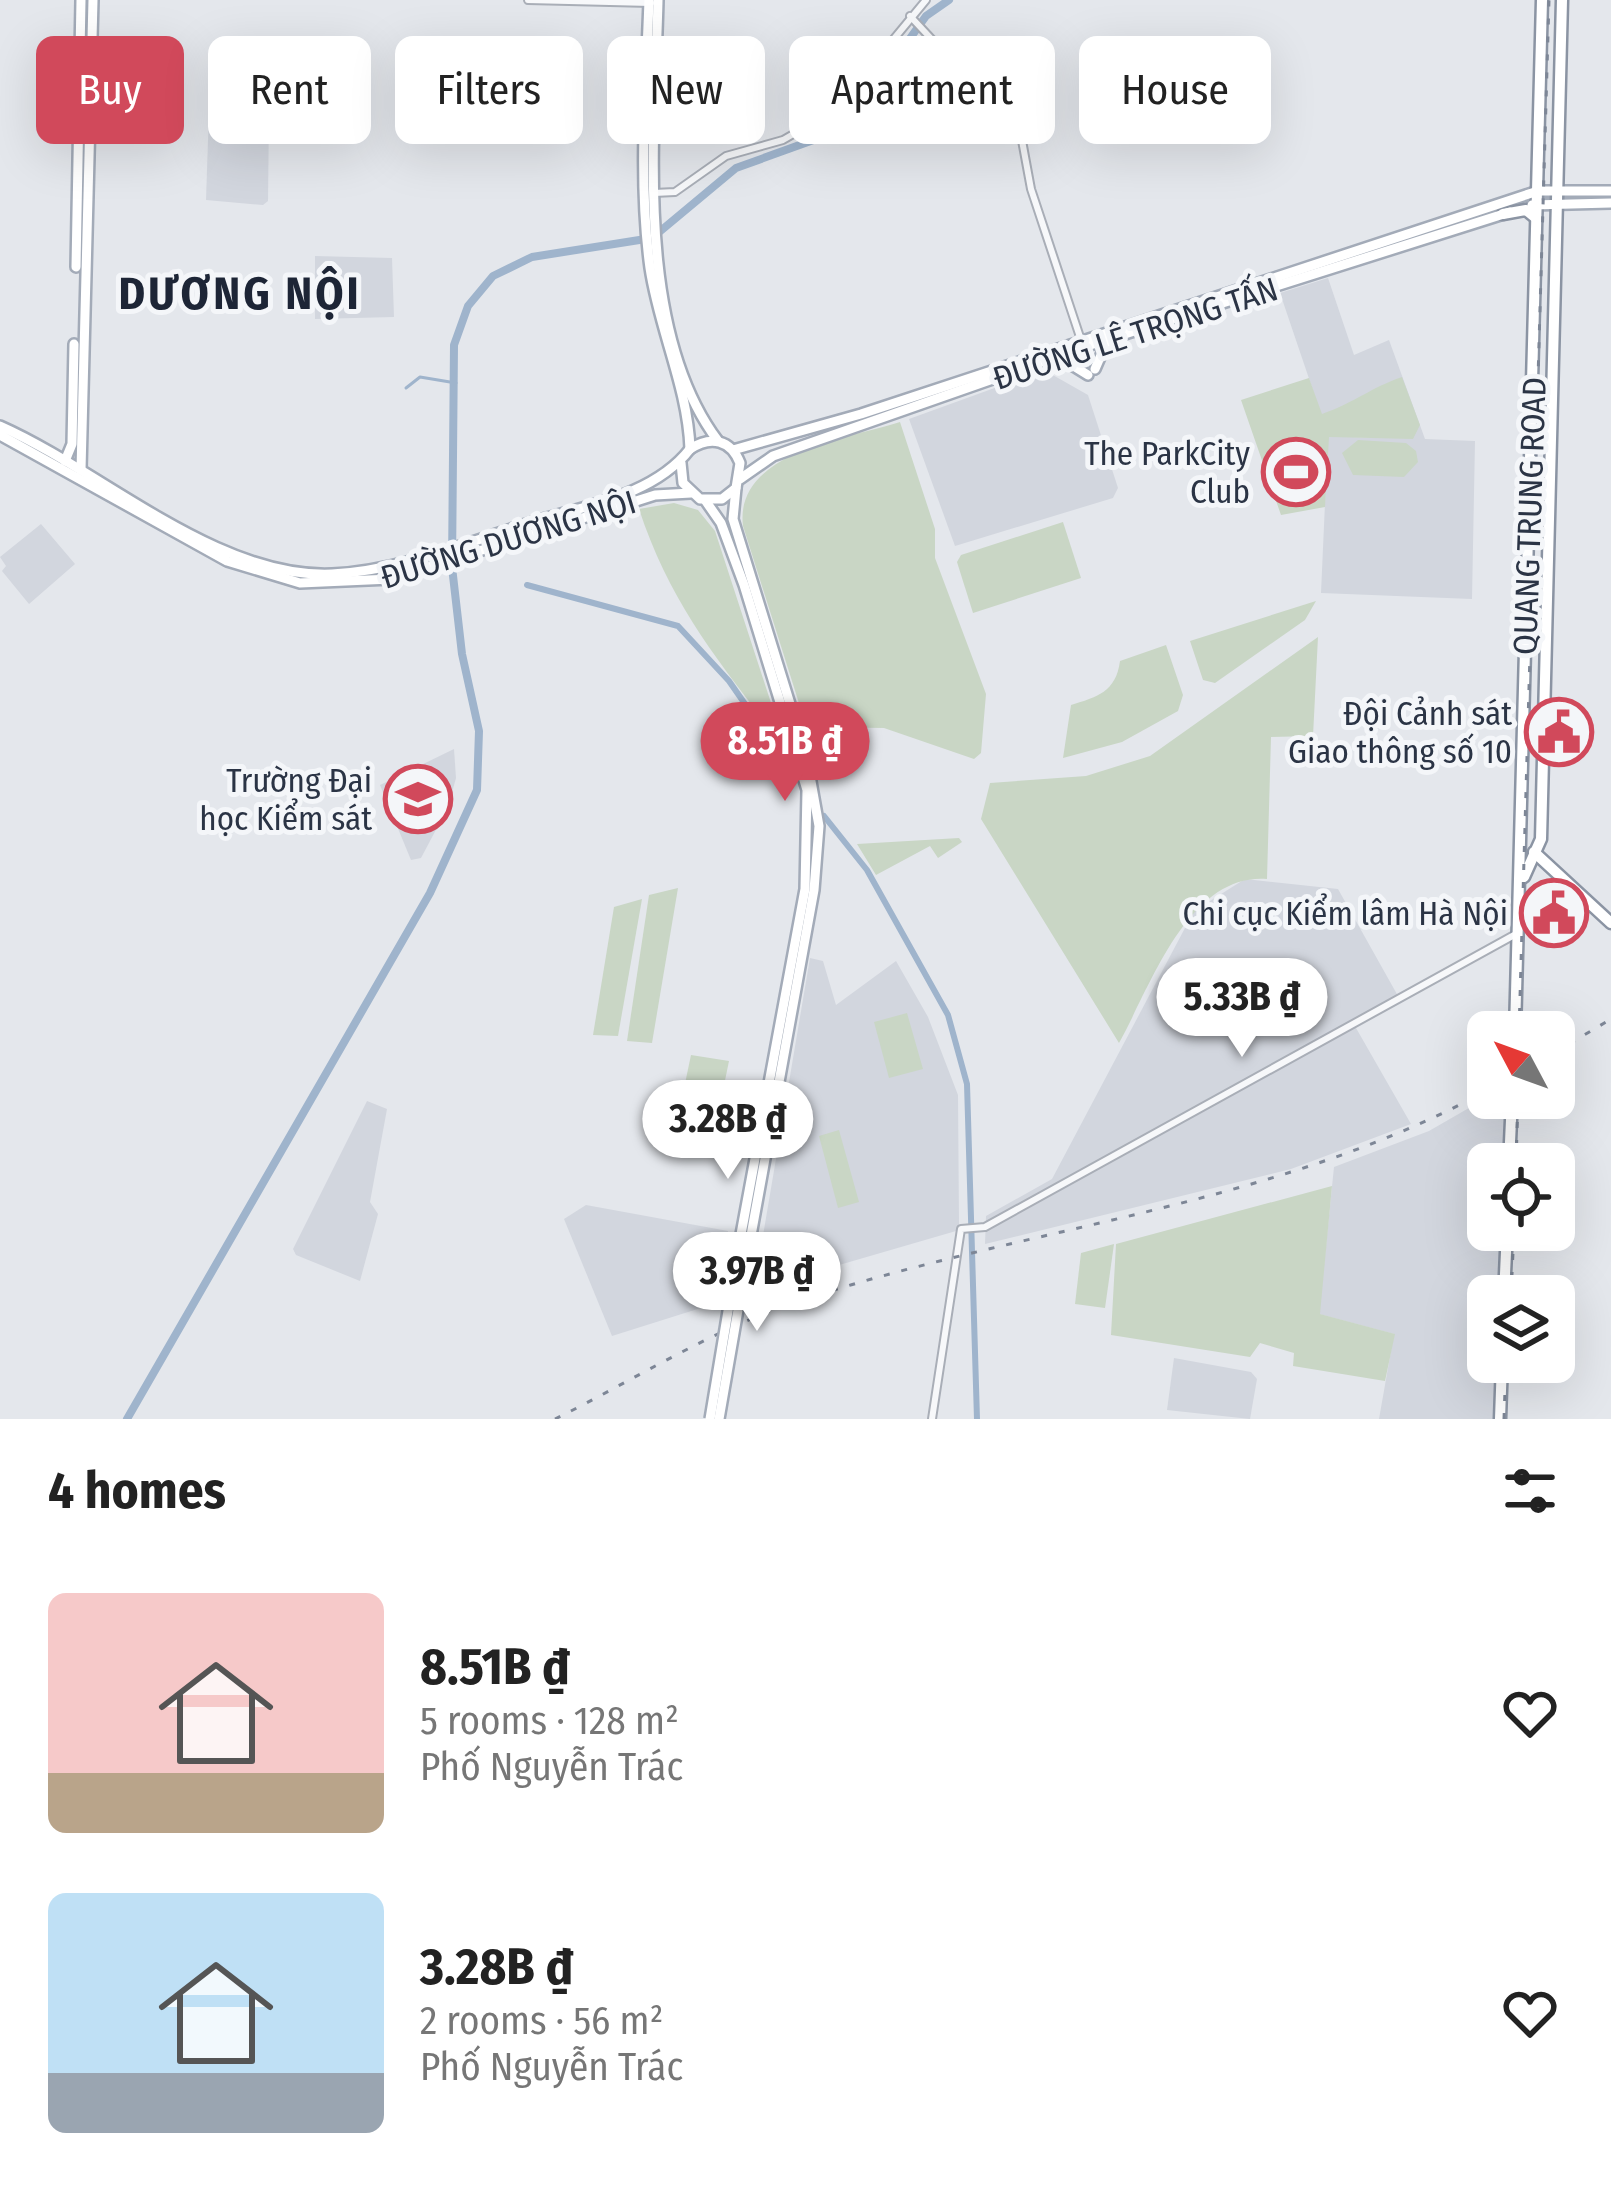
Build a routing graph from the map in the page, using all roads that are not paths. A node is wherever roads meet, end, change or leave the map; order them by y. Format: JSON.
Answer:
{"nodes":[{"id":1,"x":81,"y":0,"type":"edge"},
{"id":2,"x":93,"y":0,"type":"edge"},
{"id":3,"x":529,"y":0,"type":"edge"},
{"id":4,"x":926,"y":0,"type":"edge"},
{"id":5,"x":1542,"y":0,"type":"edge"},
{"id":6,"x":1562,"y":0,"type":"edge"},
{"id":7,"x":654,"y":2,"type":"edge"},
{"id":8,"x":912,"y":18,"type":"junction"},
{"id":9,"x":83,"y":36,"type":"edge"},
{"id":10,"x":90,"y":36,"type":"edge"},
{"id":11,"x":83,"y":144,"type":"edge"},
{"id":12,"x":85,"y":144,"type":"edge"},
{"id":13,"x":1611,"y":191,"type":"edge"},
{"id":14,"x":654,"y":193,"type":"junction"},
{"id":15,"x":1560,"y":195,"type":"junction"},
{"id":16,"x":1533,"y":198,"type":"junction"},
{"id":17,"x":1611,"y":203,"type":"edge"},
{"id":18,"x":1503,"y":214,"type":"junction"},
{"id":19,"x":1537,"y":221,"type":"junction"},
{"id":20,"x":651,"y":222,"type":"junction"},
{"id":21,"x":654,"y":260,"type":"junction"},
{"id":22,"x":76,"y":267,"type":"dead end"},
{"id":23,"x":1108,"y":339,"type":"junction"},
{"id":24,"x":1081,"y":340,"type":"junction"},
{"id":25,"x":74,"y":344,"type":"dead end"},
{"id":26,"x":1059,"y":356,"type":"junction"},
{"id":27,"x":0,"y":426,"type":"edge"},
{"id":28,"x":78,"y":426,"type":"junction"},
{"id":29,"x":0,"y":435,"type":"edge"},
{"id":30,"x":718,"y":441,"type":"junction"},
{"id":31,"x":690,"y":448,"type":"junction"},
{"id":32,"x":734,"y":450,"type":"junction"},
{"id":33,"x":65,"y":461,"type":"junction"},
{"id":34,"x":681,"y":463,"type":"junction"},
{"id":35,"x":81,"y":470,"type":"junction"},
{"id":36,"x":738,"y":483,"type":"junction"},
{"id":37,"x":691,"y":494,"type":"junction"},
{"id":38,"x":705,"y":500,"type":"junction"},
{"id":39,"x":585,"y":511,"type":"junction"},
{"id":40,"x":192,"y":538,"type":"junction"},
{"id":41,"x":748,"y":584,"type":"junction"},
{"id":42,"x":1541,"y":839,"type":"junction"},
{"id":43,"x":1522,"y":841,"type":"junction"},
{"id":44,"x":1535,"y":853,"type":"junction"},
{"id":45,"x":1557,"y":869,"type":"junction"},
{"id":46,"x":1523,"y":880,"type":"junction"},
{"id":47,"x":1611,"y":923,"type":"edge"},
{"id":48,"x":1520,"y":932,"type":"junction"},
{"id":49,"x":1521,"y":1011,"type":"edge"},
{"id":50,"x":744,"y":1243,"type":"junction"},
{"id":51,"x":1502,"y":1383,"type":"edge"},
{"id":52,"x":710,"y":1419,"type":"edge"},
{"id":53,"x":719,"y":1419,"type":"edge"},
{"id":54,"x":932,"y":1419,"type":"edge"},
{"id":55,"x":1501,"y":1419,"type":"edge"}],
"edges":[{"from":1,"to":9,"type":"main road"},
{"from":2,"to":10,"type":"main road"},
{"from":3,"to":7,"type":"street"},
{"from":4,"to":8,"type":"street"},
{"from":5,"to":16,"type":"highway","name":"QUANG TRUNG ROAD"},
{"from":6,"to":15,"type":"highway","name":"QUANG TRUNG ROAD"},
{"from":7,"to":14,"type":"main road"},
{"from":7,"to":20,"type":"main road"},
{"from":8,"to":14,"type":"street"},
{"from":8,"to":24,"type":"street"},
{"from":11,"to":22,"type":"main road"},
{"from":12,"to":28,"type":"main road"},
{"from":13,"to":15,"type":"main road"},
{"from":14,"to":20,"type":"main road"},
{"from":15,"to":16,"type":"main road"},
{"from":15,"to":17,"type":"main road"},
{"from":15,"to":42,"type":"highway","name":"QUANG TRUNG ROAD"},
{"from":16,"to":18,"type":"main road","name":"ĐƯỜNG LÊ TRỌNG TẤN"},
{"from":16,"to":19,"type":"highway","name":"QUANG TRUNG ROAD"},
{"from":16,"to":24,"type":"main road","name":"ĐƯỜNG LÊ TRỌNG TẤN"},
{"from":18,"to":19,"type":"highway"},
{"from":18,"to":23,"type":"main road","name":"ĐƯỜNG LÊ TRỌNG TẤN"},
{"from":19,"to":43,"type":"highway","name":"QUANG TRUNG ROAD"},
{"from":20,"to":21,"type":"main road"},
{"from":21,"to":30,"type":"main road"},
{"from":21,"to":31,"type":"main road"},
{"from":23,"to":26,"type":"main road","name":"ĐƯỜNG LÊ TRỌNG TẤN"},
{"from":23,"to":26,"type":"main road"},
{"from":24,"to":32,"type":"main road","name":"ĐƯỜNG LÊ TRỌNG TẤN"},
{"from":25,"to":28,"type":"main road"},
{"from":26,"to":36,"type":"main road","name":"ĐƯỜNG LÊ TRỌNG TẤN"},
{"from":27,"to":33,"type":"main road","name":"ĐƯỜNG DƯƠNG NỘI"},
{"from":28,"to":33,"type":"main road"},
{"from":28,"to":35,"type":"main road"},
{"from":29,"to":40,"type":"main road","name":"ĐƯỜNG DƯƠNG NỘI"},
{"from":30,"to":31,"type":"main road"},
{"from":30,"to":32,"type":"main road"},
{"from":31,"to":34,"type":"main road"},
{"from":32,"to":36,"type":"main road"},
{"from":33,"to":35,"type":"main road","name":"ĐƯỜNG DƯƠNG NỘI"},
{"from":34,"to":37,"type":"main road"},
{"from":34,"to":39,"type":"main road","name":"ĐƯỜNG DƯƠNG NỘI"},
{"from":35,"to":40,"type":"main road","name":"ĐƯỜNG DƯƠNG NỘI"},
{"from":36,"to":38,"type":"main road"},
{"from":36,"to":41,"type":"main road"},
{"from":37,"to":38,"type":"main road"},
{"from":37,"to":39,"type":"main road","name":"ĐƯỜNG DƯƠNG NỘI"},
{"from":38,"to":41,"type":"main road"},
{"from":39,"to":40,"type":"main road","name":"ĐƯỜNG DƯƠNG NỘI"},
{"from":41,"to":50,"type":"main road"},
{"from":42,"to":44,"type":"highway"},
{"from":42,"to":45,"type":"highway"},
{"from":43,"to":44,"type":"highway"},
{"from":43,"to":46,"type":"highway","name":"QUANG TRUNG ROAD"},
{"from":44,"to":45,"type":"highway"},
{"from":44,"to":46,"type":"highway"},
{"from":45,"to":46,"type":"highway"},
{"from":45,"to":47,"type":"highway"},
{"from":46,"to":48,"type":"highway","name":"QUANG TRUNG ROAD"},
{"from":48,"to":49,"type":"highway","name":"QUANG TRUNG ROAD"},
{"from":48,"to":54,"type":"street"},
{"from":50,"to":52,"type":"main road","bridge":true},
{"from":50,"to":53,"type":"main road","bridge":true},
{"from":51,"to":55,"type":"highway"}]}
